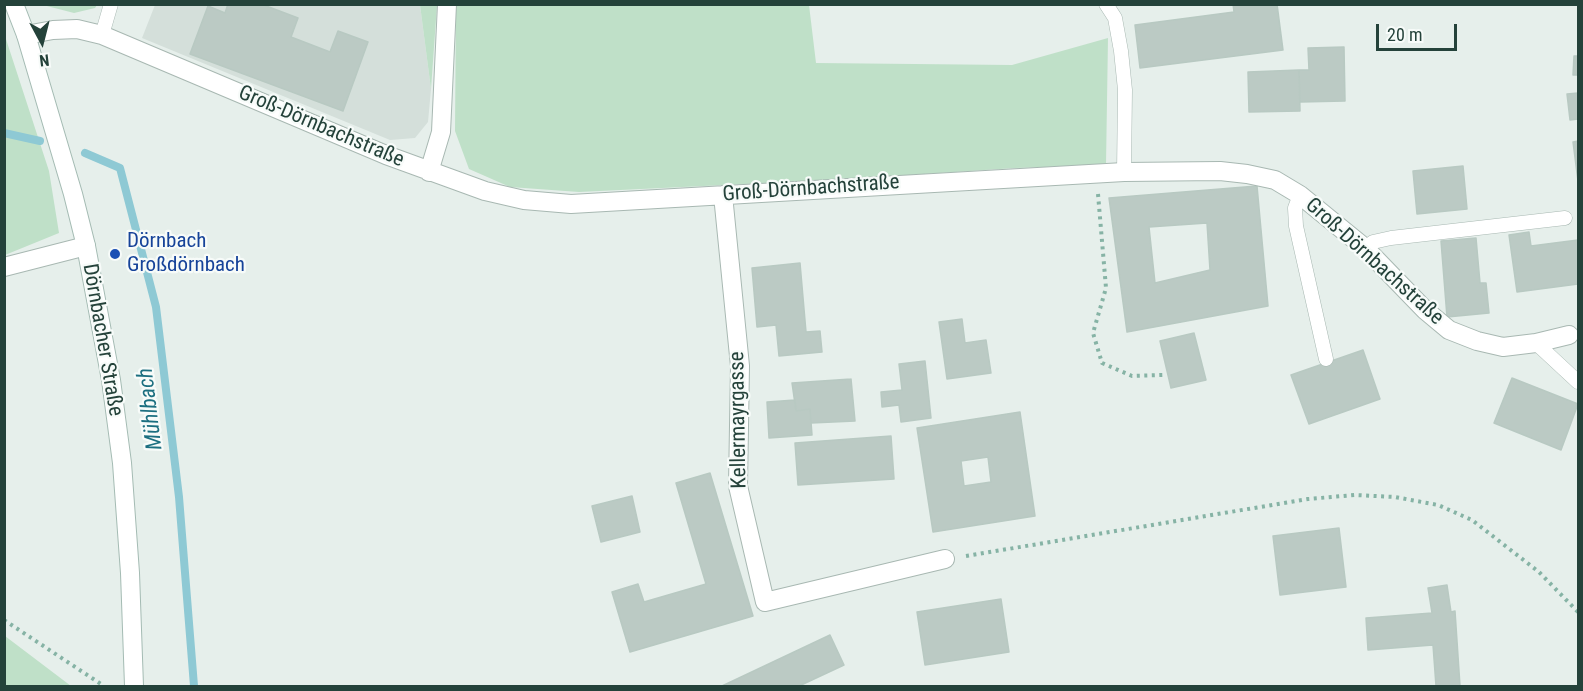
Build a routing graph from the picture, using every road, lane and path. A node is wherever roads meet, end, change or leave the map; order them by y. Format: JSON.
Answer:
{"nodes":[{"id":1,"x":14,"y":4,"type":"edge"},
{"id":2,"x":111,"y":4,"type":"edge"},
{"id":3,"x":447,"y":4,"type":"edge"},
{"id":4,"x":1106,"y":4,"type":"edge"},
{"id":5,"x":26,"y":35,"type":"junction"},
{"id":6,"x":102,"y":35,"type":"junction"},
{"id":7,"x":429,"y":172,"type":"junction"},
{"id":8,"x":1124,"y":172,"type":"junction"},
{"id":9,"x":1096,"y":173,"type":"junction"},
{"id":10,"x":723,"y":195,"type":"junction"},
{"id":11,"x":1300,"y":195,"type":"junction"},
{"id":12,"x":1565,"y":218,"type":"dead end"},
{"id":13,"x":86,"y":246,"type":"junction"},
{"id":14,"x":1365,"y":249,"type":"junction"},
{"id":15,"x":4,"y":267,"type":"edge"},
{"id":16,"x":1569,"y":335,"type":"dead end"},
{"id":17,"x":1536,"y":344,"type":"junction"},
{"id":18,"x":1326,"y":359,"type":"dead end"},
{"id":19,"x":1163,"y":375,"type":"dead end"},
{"id":20,"x":1578,"y":382,"type":"edge"},
{"id":21,"x":945,"y":559,"type":"joint"},
{"id":22,"x":1578,"y":612,"type":"edge"},
{"id":23,"x":4,"y":620,"type":"edge"},
{"id":24,"x":104,"y":687,"type":"edge"},
{"id":25,"x":134,"y":687,"type":"edge"}],
"edges":[{"from":1,"to":5,"type":"street","name":"Dörnbacher Straße"},
{"from":2,"to":6,"type":"lane"},
{"from":3,"to":7,"type":"street"},
{"from":4,"to":8,"type":"lane"},
{"from":5,"to":6,"type":"street","name":"Groß-Dörnbachstraße"},
{"from":5,"to":13,"type":"street","name":"Dörnbacher Straße"},
{"from":6,"to":7,"type":"street","name":"Groß-Dörnbachstraße"},
{"from":7,"to":10,"type":"street","name":"Groß-Dörnbachstraße"},
{"from":8,"to":9,"type":"street","name":"Groß-Dörnbachstraße"},
{"from":8,"to":11,"type":"street","name":"Groß-Dörnbachstraße"},
{"from":9,"to":10,"type":"street","name":"Groß-Dörnbachstraße"},
{"from":9,"to":19,"type":"path"},
{"from":10,"to":21,"type":"street","name":"Kellermayrgasse"},
{"from":11,"to":14,"type":"street","name":"Groß-Dörnbachstraße"},
{"from":11,"to":18,"type":"lane"},
{"from":12,"to":14,"type":"lane"},
{"from":13,"to":15,"type":"street"},
{"from":13,"to":25,"type":"street","name":"Dörnbacher Straße"},
{"from":14,"to":17,"type":"street","name":"Groß-Dörnbachstraße"},
{"from":16,"to":17,"type":"street","name":"Groß-Dörnbachstraße"},
{"from":17,"to":20,"type":"lane"},
{"from":21,"to":22,"type":"path"},
{"from":23,"to":24,"type":"path"}]}
